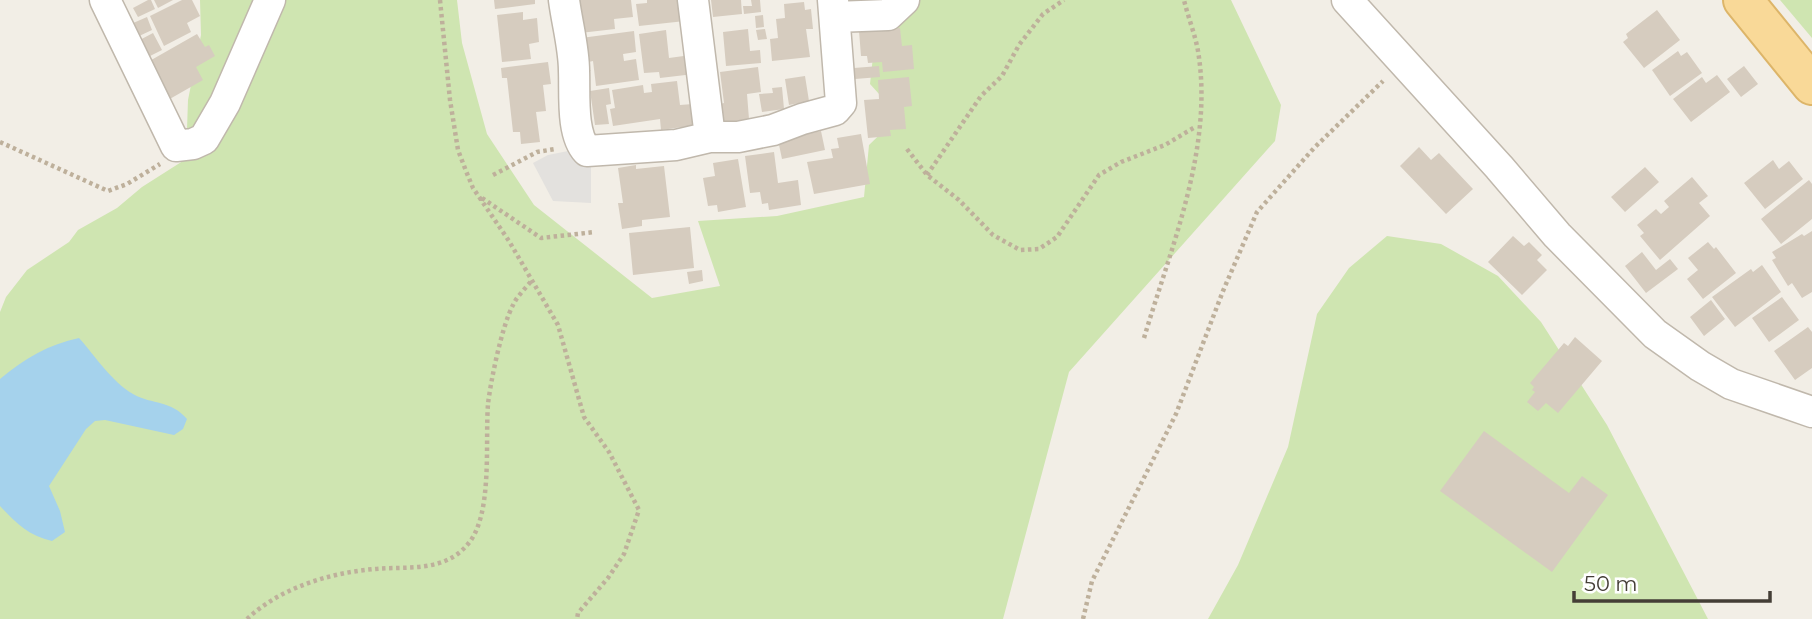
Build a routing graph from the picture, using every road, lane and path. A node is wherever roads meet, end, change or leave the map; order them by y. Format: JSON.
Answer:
{"nodes":[{"id":1,"x":105,"y":0,"type":"edge"},
{"id":2,"x":270,"y":0,"type":"edge"},
{"id":3,"x":440,"y":0,"type":"edge"},
{"id":4,"x":564,"y":0,"type":"edge"},
{"id":5,"x":693,"y":0,"type":"edge"},
{"id":6,"x":904,"y":0,"type":"edge"},
{"id":7,"x":1064,"y":0,"type":"edge"},
{"id":8,"x":1184,"y":0,"type":"edge"},
{"id":9,"x":1347,"y":0,"type":"edge"},
{"id":10,"x":1743,"y":0,"type":"edge"},
{"id":11,"x":834,"y":8,"type":"edge"},
{"id":12,"x":1402,"y":62,"type":"junction"},
{"id":13,"x":1812,"y":85,"type":"edge"},
{"id":14,"x":1195,"y":127,"type":"dead end"},
{"id":15,"x":710,"y":137,"type":"junction"},
{"id":16,"x":0,"y":142,"type":"edge"},
{"id":17,"x":176,"y":146,"type":"junction"},
{"id":18,"x":907,"y":149,"type":"dead end"},
{"id":19,"x":537,"y":152,"type":"dead end"},
{"id":20,"x":493,"y":175,"type":"dead end"},
{"id":21,"x":927,"y":175,"type":"junction"},
{"id":22,"x":478,"y":195,"type":"junction"},
{"id":23,"x":595,"y":232,"type":"dead end"},
{"id":24,"x":532,"y":280,"type":"junction"},
{"id":25,"x":1144,"y":338,"type":"dead end"},
{"id":26,"x":1812,"y":412,"type":"edge"},
{"id":27,"x":247,"y":619,"type":"edge"},
{"id":28,"x":578,"y":619,"type":"edge"},
{"id":29,"x":1083,"y":619,"type":"edge"}],
"edges":[{"from":1,"to":17,"type":"street"},
{"from":2,"to":17,"type":"street"},
{"from":3,"to":22,"type":"path"},
{"from":4,"to":15,"type":"street"},
{"from":5,"to":15,"type":"street"},
{"from":6,"to":11,"type":"street"},
{"from":7,"to":21,"type":"path"},
{"from":8,"to":25,"type":"path"},
{"from":9,"to":12,"type":"street"},
{"from":10,"to":13,"type":"main road"},
{"from":11,"to":15,"type":"street"},
{"from":12,"to":26,"type":"street"},
{"from":12,"to":29,"type":"path"},
{"from":14,"to":21,"type":"path"},
{"from":16,"to":17,"type":"path"},
{"from":18,"to":21,"type":"path"},
{"from":19,"to":20,"type":"path"},
{"from":22,"to":23,"type":"path"},
{"from":22,"to":24,"type":"path"},
{"from":24,"to":27,"type":"path"},
{"from":24,"to":28,"type":"path"}]}
